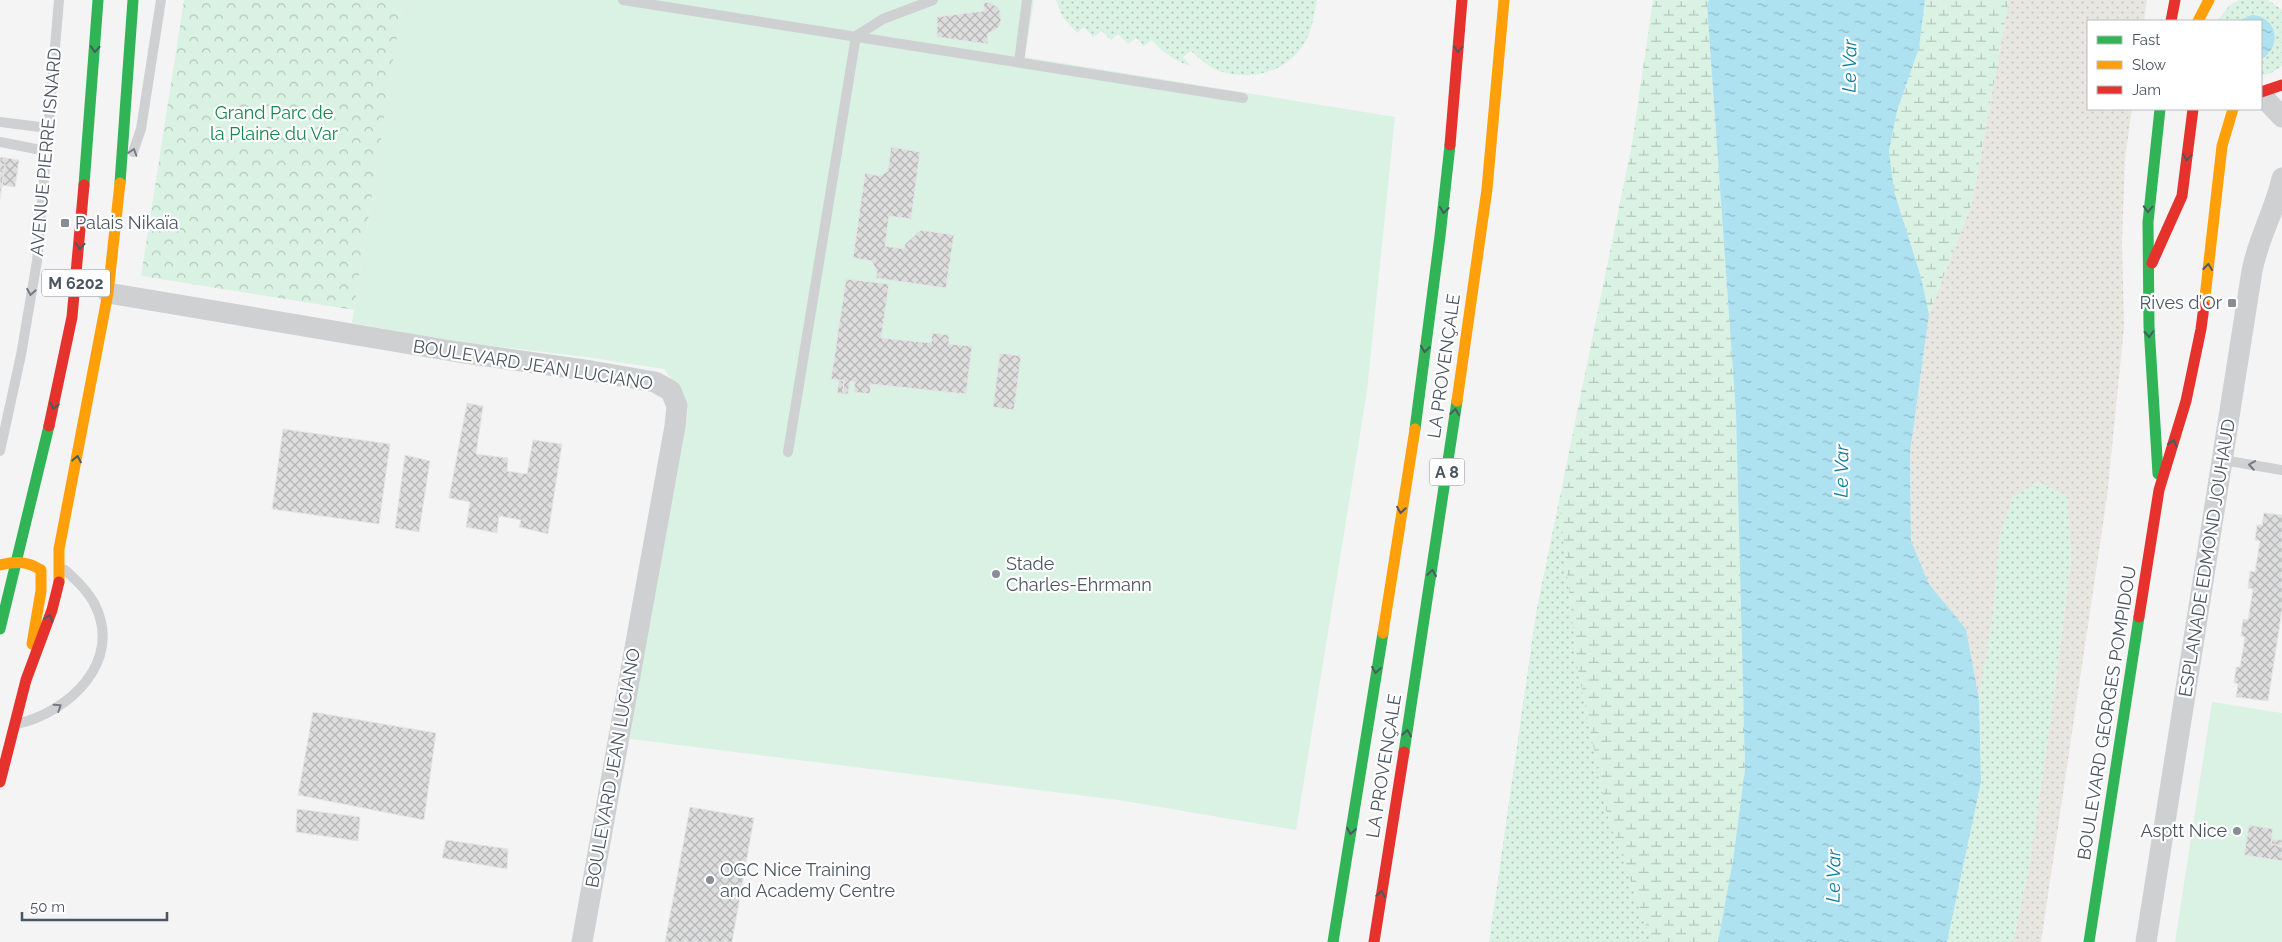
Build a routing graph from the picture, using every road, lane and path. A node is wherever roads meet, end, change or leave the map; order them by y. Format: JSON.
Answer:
{"nodes":[{"id":1,"x":59,"y":0,"type":"edge"},
{"id":2,"x":98,"y":0,"type":"edge"},
{"id":3,"x":133,"y":0,"type":"edge"},
{"id":4,"x":162,"y":0,"type":"edge"},
{"id":5,"x":623,"y":0,"type":"edge"},
{"id":6,"x":933,"y":0,"type":"edge"},
{"id":7,"x":1027,"y":0,"type":"edge"},
{"id":8,"x":1462,"y":0,"type":"edge"},
{"id":9,"x":1504,"y":0,"type":"edge"},
{"id":10,"x":2175,"y":0,"type":"edge"},
{"id":11,"x":2210,"y":0,"type":"edge"},
{"id":12,"x":2171,"y":20,"type":"edge"},
{"id":13,"x":2199,"y":20,"type":"edge"},
{"id":14,"x":856,"y":36,"type":"junction"},
{"id":15,"x":1020,"y":62,"type":"junction"},
{"id":16,"x":2282,"y":85,"type":"edge"},
{"id":17,"x":2262,"y":92,"type":"edge"},
{"id":18,"x":1243,"y":98,"type":"dead end"},
{"id":19,"x":2262,"y":98,"type":"edge"},
{"id":20,"x":2160,"y":110,"type":"edge"},
{"id":21,"x":2193,"y":110,"type":"edge"},
{"id":22,"x":2234,"y":110,"type":"edge"},
{"id":23,"x":2282,"y":117,"type":"edge"},
{"id":24,"x":0,"y":122,"type":"edge"},
{"id":25,"x":48,"y":128,"type":"junction"},
{"id":26,"x":0,"y":142,"type":"edge"},
{"id":27,"x":46,"y":151,"type":"junction"},
{"id":28,"x":2282,"y":178,"type":"edge"},
{"id":29,"x":119,"y":198,"type":"junction"},
{"id":30,"x":2150,"y":268,"type":"junction"},
{"id":31,"x":108,"y":293,"type":"junction"},
{"id":32,"x":0,"y":451,"type":"edge"},
{"id":33,"x":788,"y":452,"type":"dead end"},
{"id":34,"x":2223,"y":460,"type":"junction"},
{"id":35,"x":2282,"y":470,"type":"edge"},
{"id":36,"x":2159,"y":490,"type":"junction"},
{"id":37,"x":16,"y":561,"type":"junction"},
{"id":38,"x":0,"y":565,"type":"edge"},
{"id":39,"x":60,"y":566,"type":"junction"},
{"id":40,"x":0,"y":629,"type":"edge"},
{"id":41,"x":26,"y":680,"type":"junction"},
{"id":42,"x":0,"y":722,"type":"edge"},
{"id":43,"x":14,"y":725,"type":"junction"},
{"id":44,"x":0,"y":782,"type":"edge"},
{"id":45,"x":582,"y":942,"type":"edge"},
{"id":46,"x":1333,"y":942,"type":"edge"},
{"id":47,"x":1374,"y":942,"type":"edge"},
{"id":48,"x":2089,"y":942,"type":"edge"},
{"id":49,"x":2146,"y":942,"type":"edge"}],
"edges":[{"from":1,"to":25,"type":"lane","name":"AVENUE PIERRE ISNARD"},
{"from":2,"to":37,"type":"main road","number":"M 6202","one_way":true},
{"from":3,"to":29,"type":"main road","number":"M 6202"},
{"from":29,"to":4,"type":"lane","one_way":true},
{"from":5,"to":14,"type":"lane"},
{"from":6,"to":14,"type":"lane"},
{"from":7,"to":15,"type":"lane"},
{"from":8,"to":46,"type":"main road","name":"LA PROVENÇALE","number":"A 8","one_way":true},
{"from":47,"to":9,"type":"main road","name":"LA PROVENÇALE","number":"A 8","one_way":true},
{"from":10,"to":12,"type":"main road"},
{"from":11,"to":13,"type":"main road"},
{"from":14,"to":15,"type":"lane"},
{"from":14,"to":33,"type":"lane"},
{"from":15,"to":18,"type":"lane"},
{"from":16,"to":17,"type":"main road"},
{"from":19,"to":23,"type":"street"},
{"from":20,"to":30,"type":"main road","one_way":true},
{"from":21,"to":30,"type":"main road","name":"BOULEVARD GEORGES POMPIDOU","one_way":true},
{"from":36,"to":22,"type":"main road","name":"BOULEVARD GEORGES POMPIDOU","one_way":true},
{"from":24,"to":25,"type":"lane"},
{"from":25,"to":27,"type":"lane","name":"AVENUE PIERRE ISNARD"},
{"from":26,"to":27,"type":"lane"},
{"from":27,"to":32,"type":"lane","name":"AVENUE PIERRE ISNARD","one_way":true},
{"from":28,"to":34,"type":"street","name":"ESPLANADE EDMOND JOUHAUD"},
{"from":29,"to":31,"type":"main road","number":"M 6202"},
{"from":30,"to":36,"type":"main road","name":"BOULEVARD GEORGES POMPIDOU","one_way":true},
{"from":39,"to":31,"type":"main road","number":"M 6202","one_way":true},
{"from":31,"to":45,"type":"street","name":"BOULEVARD JEAN LUCIANO"},
{"from":35,"to":34,"type":"lane","one_way":true},
{"from":34,"to":49,"type":"street","name":"ESPLANADE EDMOND JOUHAUD"},
{"from":36,"to":48,"type":"main road","name":"BOULEVARD GEORGES POMPIDOU"},
{"from":37,"to":38,"type":"main road"},
{"from":37,"to":40,"type":"main road","number":"M 6202"},
{"from":37,"to":41,"type":"main road"},
{"from":41,"to":39,"type":"main road","number":"M 6202","one_way":true},
{"from":43,"to":39,"type":"lane","one_way":true},
{"from":41,"to":43,"type":"main road","number":"M 6202"},
{"from":42,"to":43,"type":"main road"},
{"from":43,"to":44,"type":"main road","number":"M 6202"}]}
